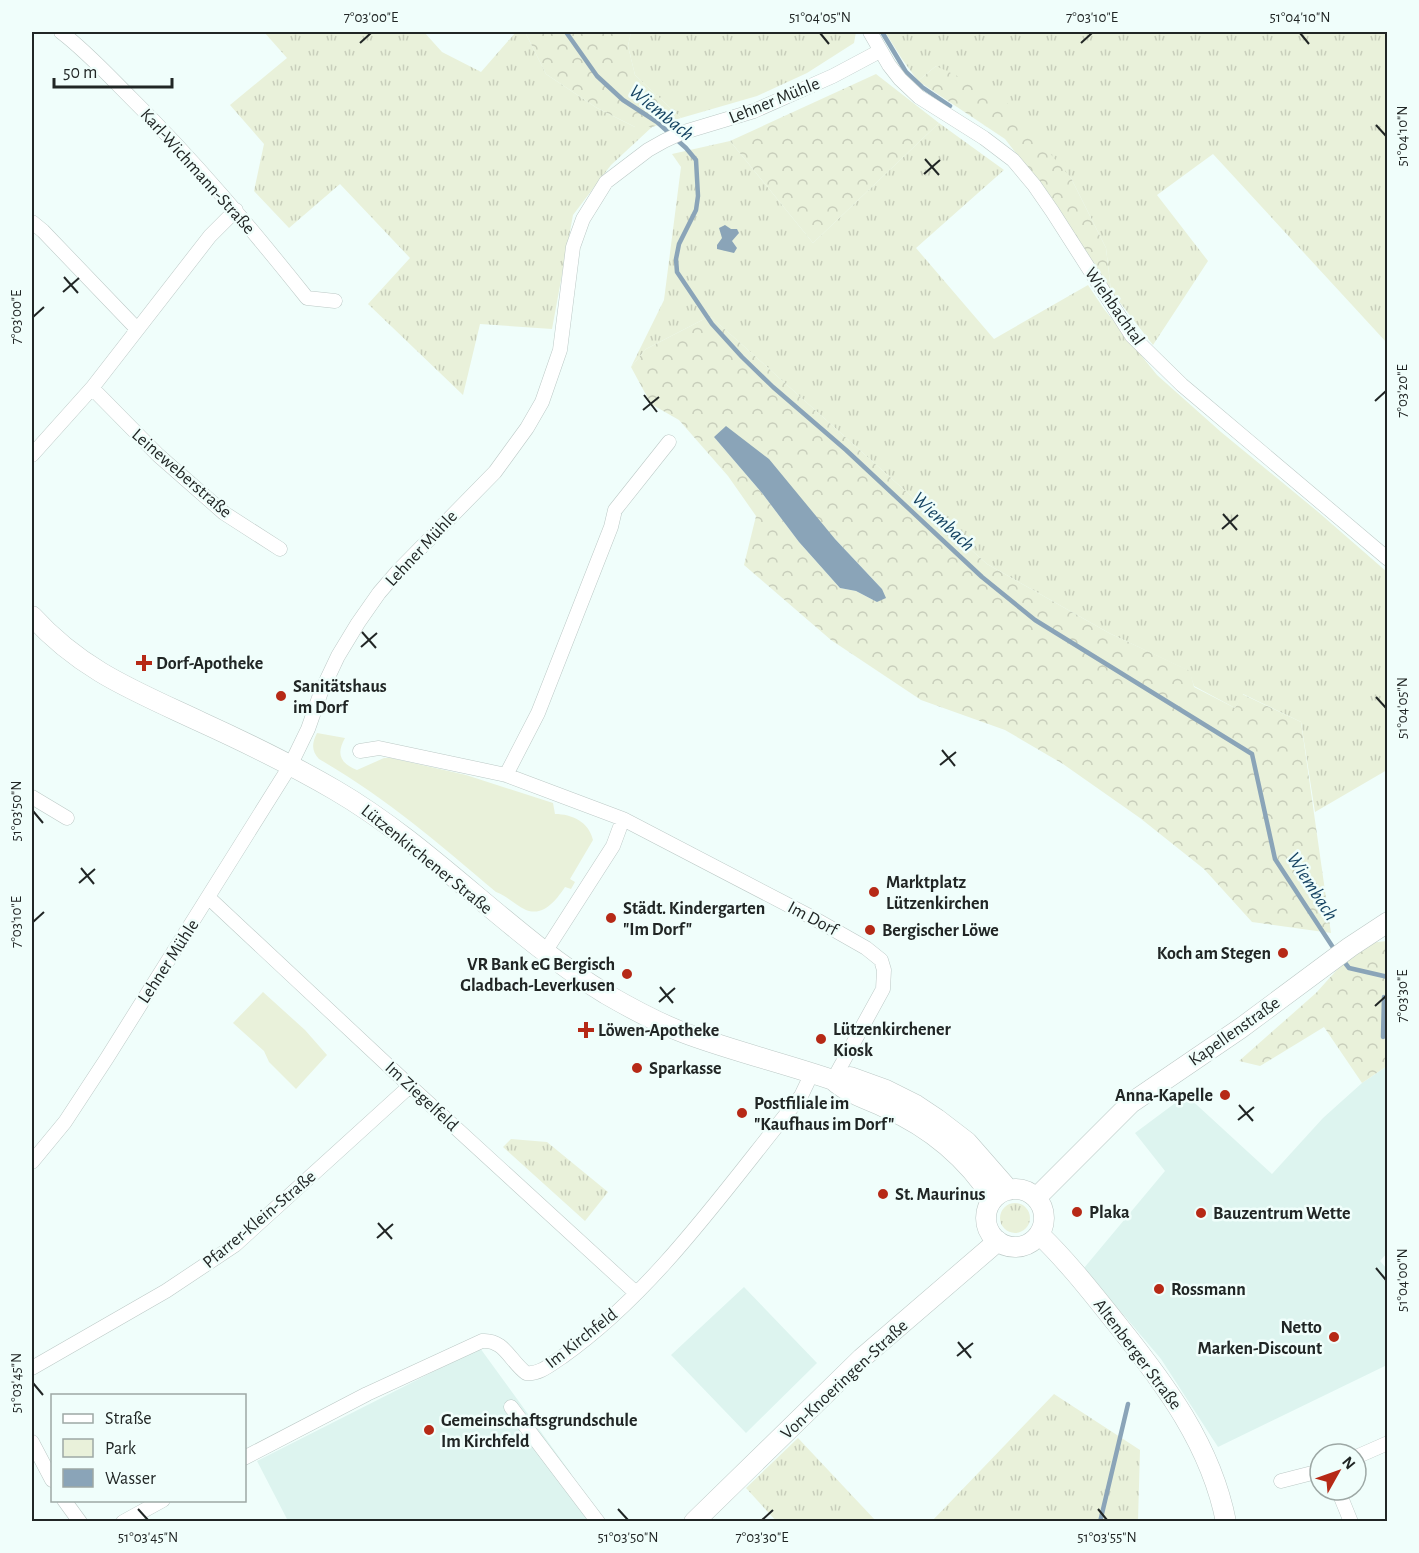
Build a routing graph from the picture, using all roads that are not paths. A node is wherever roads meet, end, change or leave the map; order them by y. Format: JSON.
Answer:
{"nodes":[{"id":1,"x":61,"y":32,"type":"edge"},
{"id":2,"x":870,"y":32,"type":"edge"},
{"id":3,"x":880,"y":51,"type":"junction"},
{"id":4,"x":236,"y":210,"type":"junction"},
{"id":5,"x":32,"y":222,"type":"edge"},
{"id":6,"x":335,"y":301,"type":"dead end"},
{"id":7,"x":137,"y":329,"type":"junction"},
{"id":8,"x":92,"y":388,"type":"junction"},
{"id":9,"x":669,"y":442,"type":"dead end"},
{"id":10,"x":32,"y":455,"type":"edge"},
{"id":11,"x":280,"y":549,"type":"dead end"},
{"id":12,"x":1388,"y":559,"type":"edge"},
{"id":13,"x":32,"y":616,"type":"edge"},
{"id":14,"x":360,"y":751,"type":"dead end"},
{"id":15,"x":290,"y":766,"type":"junction"},
{"id":16,"x":506,"y":775,"type":"junction"},
{"id":17,"x":32,"y":797,"type":"edge"},
{"id":18,"x":67,"y":818,"type":"dead end"},
{"id":19,"x":623,"y":819,"type":"junction"},
{"id":20,"x":209,"y":898,"type":"junction"},
{"id":21,"x":1388,"y":922,"type":"edge"},
{"id":22,"x":545,"y":952,"type":"junction"},
{"id":23,"x":812,"y":1073,"type":"junction"},
{"id":24,"x":833,"y":1080,"type":"junction"},
{"id":25,"x":410,"y":1086,"type":"junction"},
{"id":26,"x":32,"y":1162,"type":"edge"},
{"id":27,"x":1001,"y":1195,"type":"junction"},
{"id":28,"x":1036,"y":1198,"type":"junction"},
{"id":29,"x":1040,"y":1235,"type":"junction"},
{"id":30,"x":998,"y":1241,"type":"junction"},
{"id":31,"x":636,"y":1293,"type":"junction"},
{"id":32,"x":32,"y":1368,"type":"edge"},
{"id":33,"x":512,"y":1407,"type":"dead end"},
{"id":34,"x":32,"y":1442,"type":"edge"},
{"id":35,"x":1388,"y":1443,"type":"edge"},
{"id":36,"x":1368,"y":1452,"type":"edge"},
{"id":37,"x":246,"y":1457,"type":"edge"},
{"id":38,"x":1308,"y":1474,"type":"edge"},
{"id":39,"x":51,"y":1478,"type":"edge"},
{"id":40,"x":1281,"y":1481,"type":"dead end"},
{"id":41,"x":66,"y":1502,"type":"edge"},
{"id":42,"x":159,"y":1502,"type":"edge"},
{"id":43,"x":1343,"y":1502,"type":"edge"},
{"id":44,"x":80,"y":1521,"type":"edge"},
{"id":45,"x":123,"y":1521,"type":"edge"},
{"id":46,"x":598,"y":1521,"type":"edge"},
{"id":47,"x":694,"y":1521,"type":"edge"},
{"id":48,"x":1226,"y":1521,"type":"edge"},
{"id":49,"x":1352,"y":1521,"type":"edge"}],
"edges":[{"from":1,"to":4,"type":"street","name":"Karl-Wichmann-Straße"},
{"from":2,"to":3,"type":"street","name":"Wiehbachtal"},
{"from":3,"to":12,"type":"street","name":"Wiehbachtal"},
{"from":3,"to":15,"type":"street","name":"Lehner Mühle"},
{"from":4,"to":6,"type":"street","name":"Karl-Wichmann-Straße"},
{"from":4,"to":7,"type":"street"},
{"from":5,"to":7,"type":"street"},
{"from":7,"to":8,"type":"street"},
{"from":8,"to":10,"type":"street"},
{"from":8,"to":11,"type":"street","name":"Leineweberstraße"},
{"from":9,"to":16,"type":"street"},
{"from":13,"to":15,"type":"main road","name":"Lützenkirchener Straße"},
{"from":14,"to":16,"type":"street","name":"Im Dorf"},
{"from":15,"to":20,"type":"street","name":"Lehner Mühle"},
{"from":15,"to":22,"type":"main road","name":"Lützenkirchener Straße"},
{"from":16,"to":19,"type":"street","name":"Im Dorf"},
{"from":17,"to":18,"type":"street"},
{"from":19,"to":22,"type":"street"},
{"from":19,"to":24,"type":"street","name":"Im Dorf"},
{"from":20,"to":25,"type":"street","name":"Im Ziegelfeld"},
{"from":20,"to":26,"type":"street","name":"Lehner Mühle"},
{"from":21,"to":28,"type":"main road","name":"Kapellenstraße"},
{"from":22,"to":23,"type":"main road","name":"Lützenkirchener Straße"},
{"from":23,"to":24,"type":"main road","name":"Lützenkirchener Straße"},
{"from":23,"to":31,"type":"street","name":"Im Kirchfeld"},
{"from":24,"to":27,"type":"main road","name":"Lützenkirchener Straße"},
{"from":25,"to":31,"type":"street","name":"Im Ziegelfeld"},
{"from":25,"to":32,"type":"street","name":"Pfarrer-Klein-Straße"},
{"from":27,"to":28,"type":"main road"},
{"from":27,"to":30,"type":"main road"},
{"from":28,"to":29,"type":"main road"},
{"from":29,"to":30,"type":"main road"},
{"from":29,"to":48,"type":"main road","name":"Altenberger Straße"},
{"from":30,"to":47,"type":"main road","name":"Von-Knoeringen-Straße"},
{"from":31,"to":37,"type":"street","name":"Im Kirchfeld"},
{"from":33,"to":46,"type":"street"},
{"from":34,"to":39,"type":"street"},
{"from":35,"to":36,"type":"street"},
{"from":38,"to":40,"type":"street"},
{"from":41,"to":44,"type":"street"},
{"from":42,"to":45,"type":"street"},
{"from":43,"to":49,"type":"street"}]}
